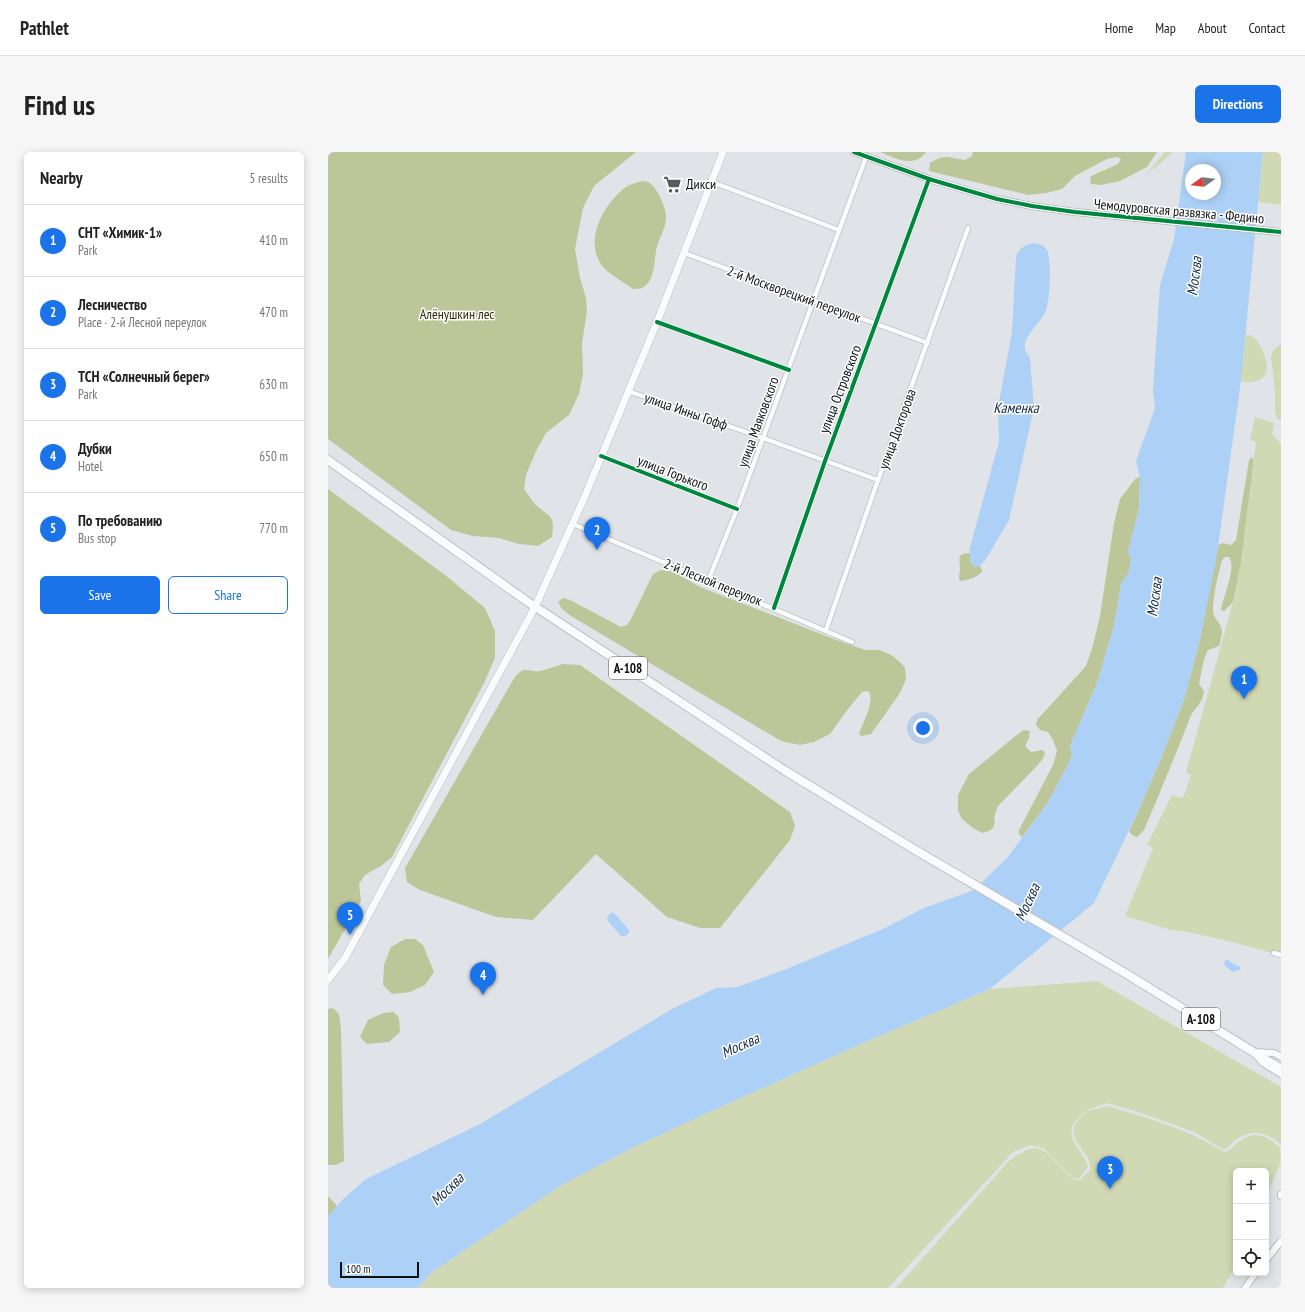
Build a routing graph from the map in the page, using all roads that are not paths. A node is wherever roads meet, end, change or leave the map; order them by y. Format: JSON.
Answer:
{"nodes":[{"id":1,"x":723,"y":152,"type":"edge"},
{"id":2,"x":854,"y":152,"type":"edge"},
{"id":3,"x":866,"y":157,"type":"junction"},
{"id":4,"x":930,"y":179,"type":"junction"},
{"id":5,"x":712,"y":182,"type":"junction"},
{"id":6,"x":968,"y":228,"type":"dead end"},
{"id":7,"x":839,"y":230,"type":"junction"},
{"id":8,"x":1281,"y":232,"type":"edge"},
{"id":9,"x":684,"y":253,"type":"junction"},
{"id":10,"x":813,"y":300,"type":"junction"},
{"id":11,"x":657,"y":322,"type":"junction"},
{"id":12,"x":877,"y":324,"type":"junction"},
{"id":13,"x":928,"y":343,"type":"junction"},
{"id":14,"x":788,"y":370,"type":"junction"},
{"id":15,"x":628,"y":391,"type":"junction"},
{"id":16,"x":763,"y":438,"type":"junction"},
{"id":17,"x":601,"y":456,"type":"junction"},
{"id":18,"x":328,"y":460,"type":"edge"},
{"id":19,"x":825,"y":461,"type":"junction"},
{"id":20,"x":878,"y":480,"type":"junction"},
{"id":21,"x":737,"y":509,"type":"junction"},
{"id":22,"x":573,"y":524,"type":"junction"},
{"id":23,"x":708,"y":581,"type":"junction"},
{"id":24,"x":535,"y":607,"type":"junction"},
{"id":25,"x":774,"y":608,"type":"junction"},
{"id":26,"x":826,"y":630,"type":"junction"},
{"id":27,"x":852,"y":642,"type":"dead end"},
{"id":28,"x":1274,"y":953,"type":"dead end"},
{"id":29,"x":1281,"y":955,"type":"edge"},
{"id":30,"x":328,"y":980,"type":"edge"},
{"id":31,"x":1254,"y":1052,"type":"junction"},
{"id":32,"x":1281,"y":1057,"type":"edge"},
{"id":33,"x":1267,"y":1059,"type":"junction"},
{"id":34,"x":1281,"y":1066,"type":"edge"},
{"id":35,"x":1281,"y":1069,"type":"edge"},
{"id":36,"x":1281,"y":1074,"type":"edge"},
{"id":37,"x":1280,"y":1241,"type":"edge"},
{"id":38,"x":1269,"y":1256,"type":"edge"},
{"id":39,"x":1254,"y":1276,"type":"edge"},
{"id":40,"x":1245,"y":1288,"type":"edge"}],
"edges":[{"from":1,"to":5,"type":"main road"},
{"from":2,"to":3,"type":"street","name":"Чемодуровская развязка - Федино"},
{"from":3,"to":4,"type":"street","name":"Чемодуровская развязка - Федино"},
{"from":3,"to":7,"type":"street","name":"улица Маяковского"},
{"from":4,"to":8,"type":"street","name":"Чемодуровская развязка - Федино"},
{"from":4,"to":12,"type":"street","name":"улица Островского"},
{"from":5,"to":7,"type":"street"},
{"from":5,"to":9,"type":"main road"},
{"from":6,"to":13,"type":"street","name":"улица Докторова"},
{"from":7,"to":10,"type":"street","name":"улица Маяковского"},
{"from":9,"to":10,"type":"street","name":"2-й Москворецкий переулок"},
{"from":9,"to":11,"type":"main road"},
{"from":10,"to":12,"type":"street","name":"2-й Москворецкий переулок"},
{"from":10,"to":14,"type":"street","name":"улица Маяковского"},
{"from":11,"to":14,"type":"street"},
{"from":11,"to":15,"type":"main road"},
{"from":12,"to":13,"type":"street","name":"2-й Москворецкий переулок"},
{"from":12,"to":19,"type":"street","name":"улица Островского"},
{"from":13,"to":20,"type":"street","name":"улица Докторова"},
{"from":14,"to":16,"type":"street","name":"улица Маяковского"},
{"from":15,"to":16,"type":"street","name":"улица Инны Гофф"},
{"from":15,"to":17,"type":"main road"},
{"from":16,"to":19,"type":"street","name":"улица Инны Гофф"},
{"from":16,"to":21,"type":"street","name":"улица Маяковского"},
{"from":17,"to":21,"type":"street","name":"улица Горького"},
{"from":17,"to":22,"type":"main road"},
{"from":18,"to":24,"type":"highway","number":"А-108"},
{"from":19,"to":20,"type":"street","name":"улица Инны Гофф"},
{"from":19,"to":25,"type":"street","name":"улица Островского"},
{"from":20,"to":26,"type":"street","name":"улица Докторова"},
{"from":21,"to":23,"type":"street","name":"улица Маяковского"},
{"from":22,"to":23,"type":"street","name":"2-й Лесной переулок"},
{"from":22,"to":24,"type":"main road"},
{"from":23,"to":25,"type":"street","name":"2-й Лесной переулок"},
{"from":24,"to":30,"type":"main road"},
{"from":24,"to":31,"type":"highway","number":"А-108"},
{"from":25,"to":26,"type":"street","name":"2-й Лесной переулок"},
{"from":26,"to":27,"type":"street","name":"2-й Лесной переулок"},
{"from":28,"to":29,"type":"street"},
{"from":31,"to":32,"type":"street"},
{"from":31,"to":33,"type":"highway","number":"А-108"},
{"from":31,"to":36,"type":"street"},
{"from":33,"to":34,"type":"highway","number":"А-108"},
{"from":33,"to":35,"type":"highway","number":"А-108"},
{"from":37,"to":38,"type":"street"},
{"from":39,"to":40,"type":"street"}]}
